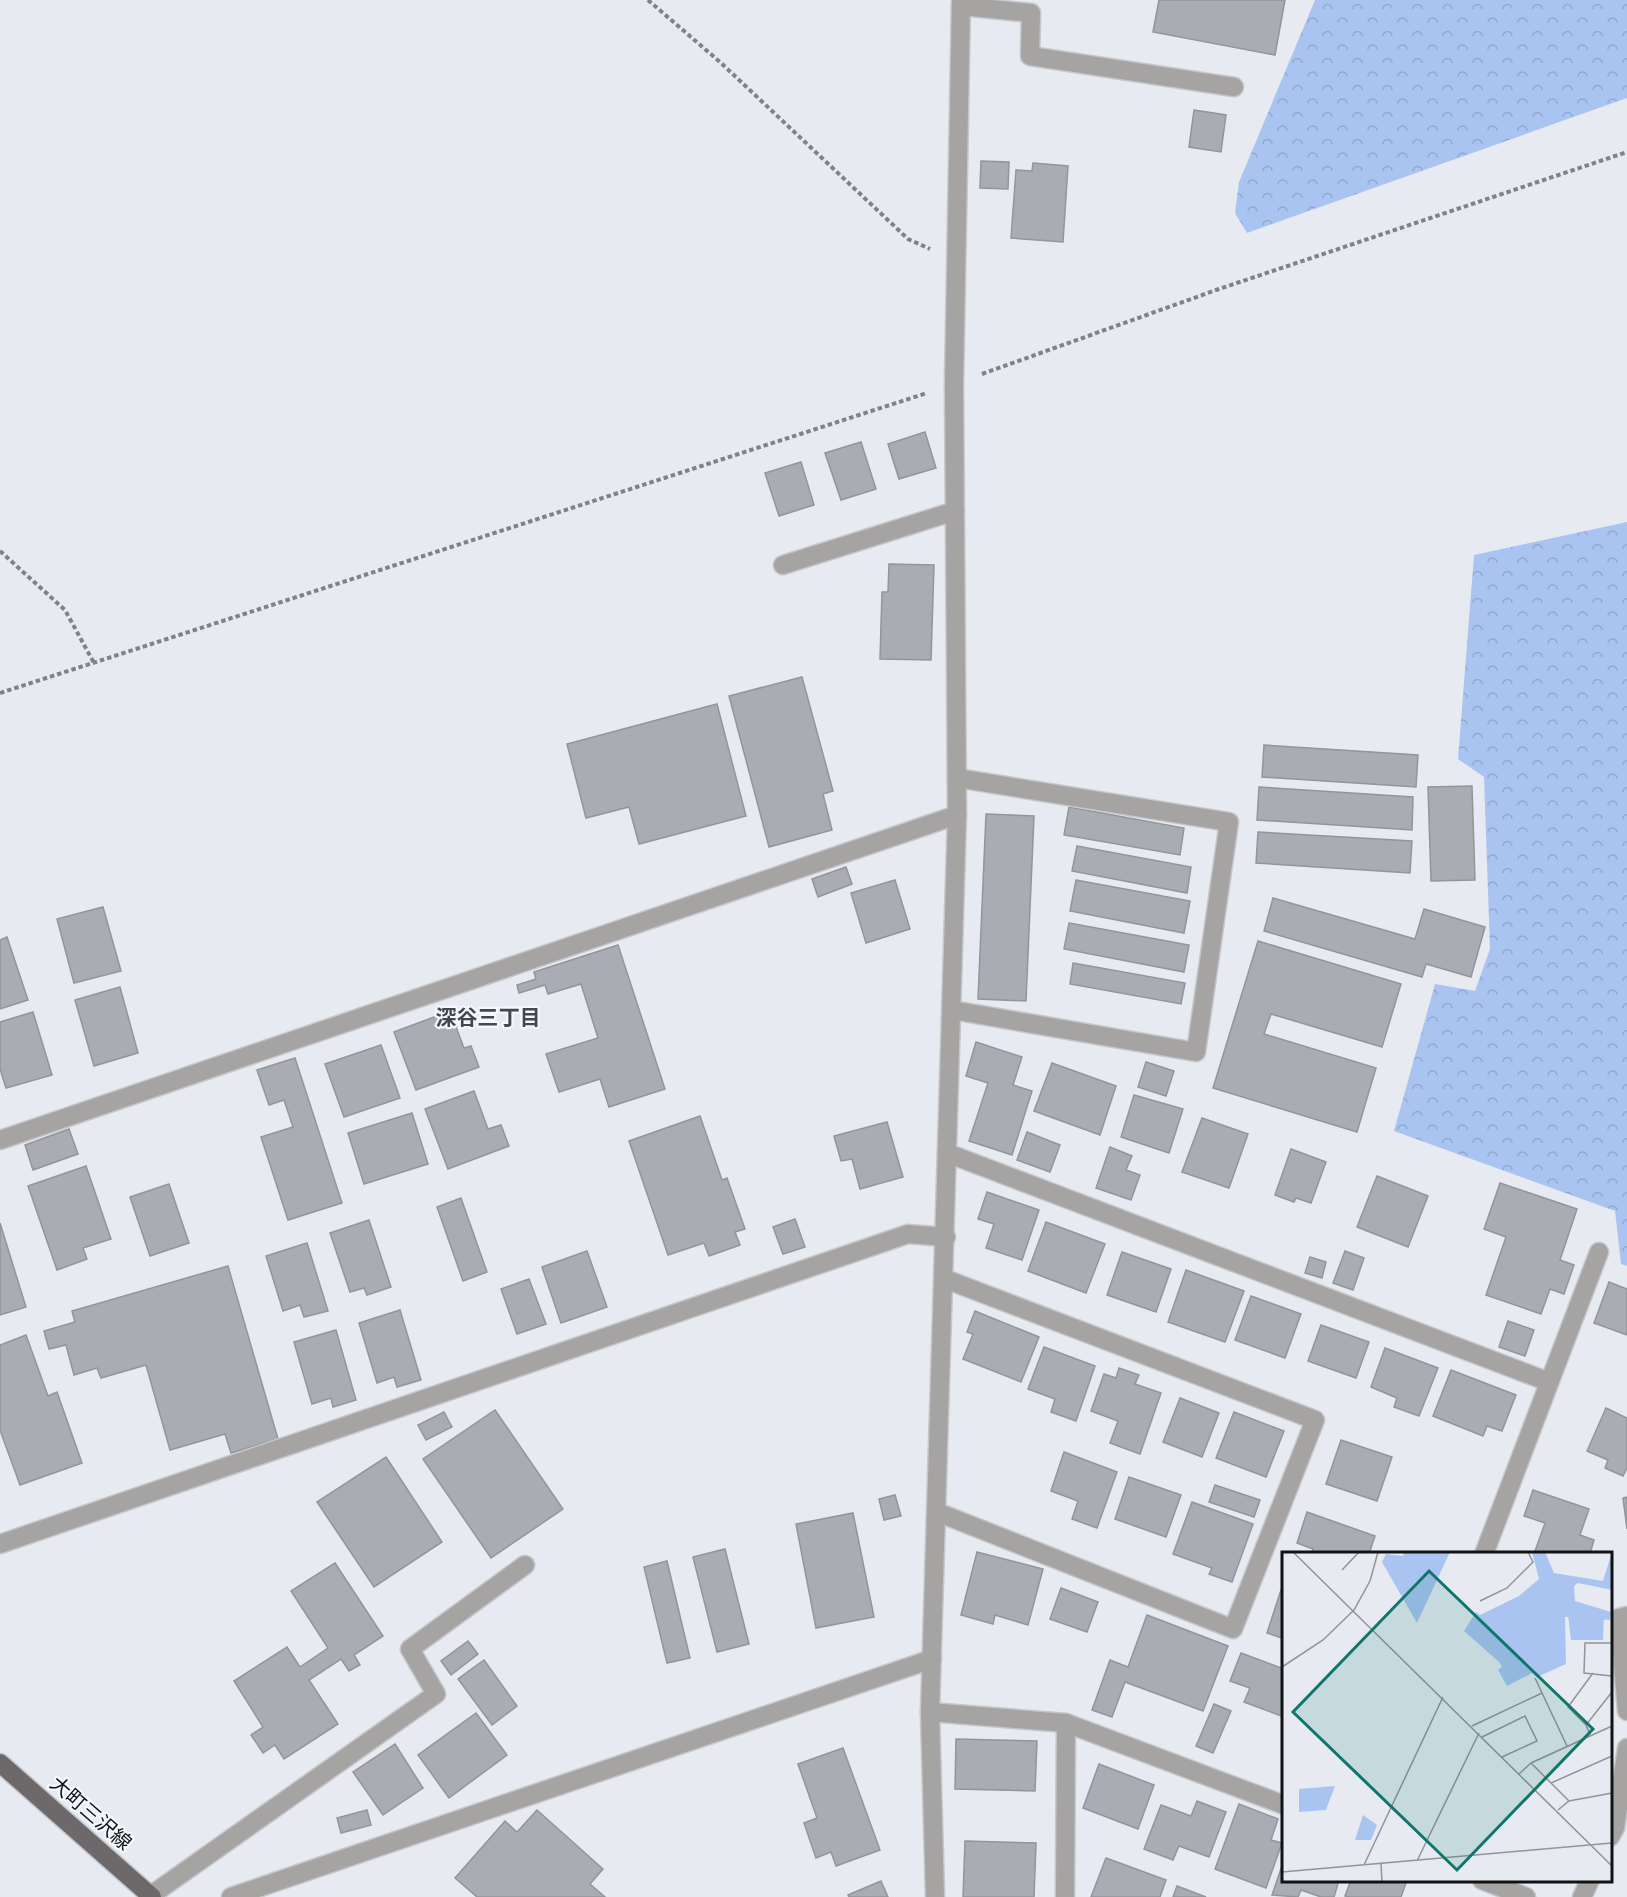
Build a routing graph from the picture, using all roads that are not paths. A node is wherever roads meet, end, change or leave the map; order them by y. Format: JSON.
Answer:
{"nodes":[{"id":1,"x":961,"y":3,"type":"edge"},
{"id":2,"x":1234,"y":87,"type":"dead end"},
{"id":3,"x":955,"y":511,"type":"junction"},
{"id":4,"x":783,"y":565,"type":"dead end"},
{"id":5,"x":957,"y":778,"type":"junction"},
{"id":6,"x":957,"y":815,"type":"junction"},
{"id":7,"x":952,"y":1010,"type":"junction"},
{"id":8,"x":0,"y":1140,"type":"edge"},
{"id":9,"x":947,"y":1153,"type":"junction"},
{"id":10,"x":946,"y":1237,"type":"junction"},
{"id":11,"x":1599,"y":1252,"type":"dead end"},
{"id":12,"x":945,"y":1279,"type":"junction"},
{"id":13,"x":1549,"y":1382,"type":"junction"},
{"id":14,"x":937,"y":1512,"type":"junction"},
{"id":15,"x":0,"y":1544,"type":"edge"},
{"id":16,"x":1485,"y":1552,"type":"edge"},
{"id":17,"x":525,"y":1565,"type":"dead end"},
{"id":18,"x":1627,"y":1616,"type":"edge"},
{"id":19,"x":932,"y":1659,"type":"junction"},
{"id":20,"x":1627,"y":1711,"type":"edge"},
{"id":21,"x":930,"y":1712,"type":"junction"},
{"id":22,"x":1066,"y":1723,"type":"junction"},
{"id":23,"x":1627,"y":1748,"type":"edge"},
{"id":24,"x":0,"y":1763,"type":"edge"},
{"id":25,"x":1282,"y":1804,"type":"edge"},
{"id":26,"x":1618,"y":1831,"type":"edge"},
{"id":27,"x":1485,"y":1882,"type":"edge"},
{"id":28,"x":1590,"y":1882,"type":"edge"},
{"id":29,"x":151,"y":1897,"type":"edge"},
{"id":30,"x":231,"y":1897,"type":"edge"},
{"id":31,"x":935,"y":1897,"type":"edge"},
{"id":32,"x":1065,"y":1897,"type":"edge"},
{"id":33,"x":1526,"y":1897,"type":"edge"},
{"id":34,"x":1582,"y":1897,"type":"edge"}],
"edges":[{"from":1,"to":2,"type":"street"},
{"from":1,"to":3,"type":"street"},
{"from":3,"to":4,"type":"street"},
{"from":3,"to":5,"type":"street"},
{"from":5,"to":6,"type":"street"},
{"from":5,"to":7,"type":"street"},
{"from":6,"to":7,"type":"street"},
{"from":6,"to":8,"type":"street"},
{"from":7,"to":9,"type":"street"},
{"from":9,"to":10,"type":"street"},
{"from":9,"to":13,"type":"street"},
{"from":10,"to":12,"type":"street"},
{"from":10,"to":15,"type":"street"},
{"from":11,"to":13,"type":"street"},
{"from":12,"to":14,"type":"street"},
{"from":12,"to":14,"type":"street"},
{"from":13,"to":16,"type":"street"},
{"from":14,"to":19,"type":"street"},
{"from":17,"to":29,"type":"street"},
{"from":18,"to":20,"type":"street"},
{"from":19,"to":21,"type":"street"},
{"from":19,"to":30,"type":"street"},
{"from":21,"to":22,"type":"street"},
{"from":21,"to":31,"type":"street"},
{"from":22,"to":25,"type":"street"},
{"from":22,"to":32,"type":"street"},
{"from":23,"to":26,"type":"street"},
{"from":24,"to":29,"type":"main road","name":"大町三沢線"},
{"from":27,"to":33,"type":"street"},
{"from":28,"to":34,"type":"street"}]}
